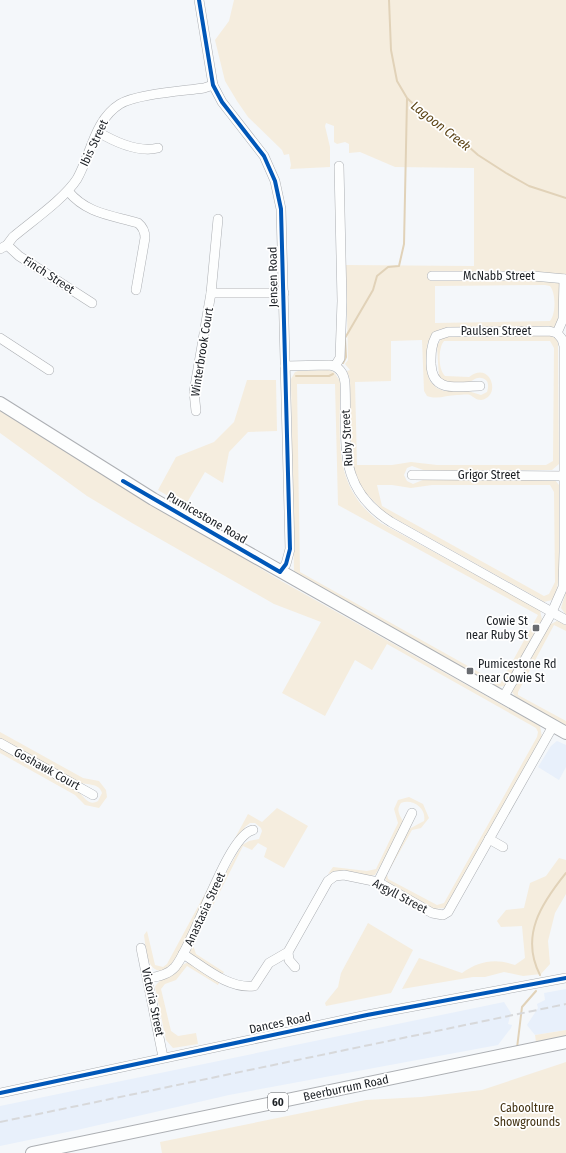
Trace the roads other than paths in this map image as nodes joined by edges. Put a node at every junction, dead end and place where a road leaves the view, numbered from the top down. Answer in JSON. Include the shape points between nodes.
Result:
{"nodes":[{"id":1,"x":199,"y":0,"type":"edge"},
{"id":2,"x":213,"y":85,"type":"junction"},
{"id":3,"x":98,"y":132,"type":"junction"},
{"id":4,"x":158,"y":148,"type":"dead end"},
{"id":5,"x":339,"y":166,"type":"dead end"},
{"id":6,"x":68,"y":190,"type":"junction"},
{"id":7,"x":218,"y":220,"type":"dead end"},
{"id":8,"x":3,"y":247,"type":"edge"},
{"id":9,"x":432,"y":276,"type":"dead end"},
{"id":10,"x":565,"y":279,"type":"edge"},
{"id":11,"x":136,"y":290,"type":"dead end"},
{"id":12,"x":284,"y":293,"type":"junction"},
{"id":13,"x":211,"y":294,"type":"junction"},
{"id":14,"x":92,"y":303,"type":"dead end"},
{"id":15,"x":558,"y":333,"type":"junction"},
{"id":16,"x":0,"y":338,"type":"edge"},
{"id":17,"x":285,"y":366,"type":"junction"},
{"id":18,"x":335,"y":366,"type":"junction"},
{"id":19,"x":49,"y":370,"type":"dead end"},
{"id":20,"x":565,"y":378,"type":"edge"},
{"id":21,"x":480,"y":386,"type":"dead end"},
{"id":22,"x":0,"y":403,"type":"edge"},
{"id":23,"x":196,"y":411,"type":"dead end"},
{"id":24,"x":412,"y":475,"type":"dead end"},
{"id":25,"x":565,"y":476,"type":"edge"},
{"id":26,"x":280,"y":572,"type":"junction"},
{"id":27,"x":565,"y":574,"type":"edge"},
{"id":28,"x":552,"y":612,"type":"junction"},
{"id":29,"x":566,"y":620,"type":"edge"},
{"id":30,"x":504,"y":698,"type":"junction"},
{"id":31,"x":553,"y":726,"type":"junction"},
{"id":32,"x":566,"y":733,"type":"edge"},
{"id":33,"x":0,"y":742,"type":"edge"},
{"id":34,"x":93,"y":795,"type":"dead end"},
{"id":35,"x":412,"y":813,"type":"dead end"},
{"id":36,"x":253,"y":830,"type":"dead end"},
{"id":37,"x":489,"y":839,"type":"junction"},
{"id":38,"x":503,"y":847,"type":"dead end"},
{"id":39,"x":378,"y":882,"type":"junction"},
{"id":40,"x":141,"y":948,"type":"dead end"},
{"id":41,"x":288,"y":952,"type":"junction"},
{"id":42,"x":183,"y":954,"type":"junction"},
{"id":43,"x":295,"y":967,"type":"dead end"},
{"id":44,"x":148,"y":978,"type":"junction"},
{"id":45,"x":566,"y":978,"type":"edge"},
{"id":46,"x":566,"y":1042,"type":"edge"},
{"id":47,"x":163,"y":1057,"type":"junction"},
{"id":48,"x":0,"y":1093,"type":"edge"},
{"id":49,"x":32,"y":1153,"type":"edge"}],
"edges":[{"from":1,"to":2,"type":"street","name":"Jensen Road"},
{"from":2,"to":3,"type":"street","name":"Ibis Street","via":[[127,100],[107,115]]},
{"from":2,"to":12,"type":"street","name":"Jensen Road","via":[[222,102],[264,156],[275,181],[281,208]]},
{"from":3,"to":4,"type":"street","via":[[125,146]]},
{"from":3,"to":6,"type":"street","name":"Ibis Street","via":[[77,179]]},
{"from":5,"to":18,"type":"street","via":[[342,301],[340,358]]},
{"from":6,"to":8,"type":"street","name":"Ibis Street"},
{"from":6,"to":11,"type":"street","via":[[82,205],[142,226],[145,238]]},
{"from":7,"to":13,"type":"street","name":"Winterbrook Court"},
{"from":8,"to":14,"type":"street","name":"Finch Street"},
{"from":9,"to":10,"type":"street","name":"McNabb Street","via":[[533,276]]},
{"from":10,"to":15,"type":"street","via":[[563,319]]},
{"from":12,"to":13,"type":"street","name":"Winterbrook Court"},
{"from":12,"to":17,"type":"street","name":"Jensen Road"},
{"from":13,"to":23,"type":"street","name":"Winterbrook Court","via":[[194,392]]},
{"from":15,"to":20,"type":"street","via":[[564,346]]},
{"from":15,"to":21,"type":"street","name":"Paulsen Street","via":[[448,332],[436,336],[431,348],[432,372],[438,383],[447,386]]},
{"from":16,"to":19,"type":"street"},
{"from":17,"to":18,"type":"street"},
{"from":17,"to":26,"type":"street","name":"Jensen Road","via":[[290,549]]},
{"from":18,"to":28,"type":"street","name":"Ruby Street","via":[[342,371],[344,378],[348,466],[356,488],[372,509]]},
{"from":20,"to":25,"type":"street"},
{"from":22,"to":26,"type":"main road","name":"Pumicestone Road","via":[[128,484]]},
{"from":24,"to":25,"type":"street","name":"Grigor Street"},
{"from":25,"to":27,"type":"street"},
{"from":26,"to":30,"type":"main road","name":"Pumicestone Road"},
{"from":27,"to":28,"type":"street","via":[[560,597]]},
{"from":28,"to":29,"type":"street","name":"Ruby Street"},
{"from":28,"to":30,"type":"street"},
{"from":30,"to":31,"type":"main road","name":"Pumicestone Road"},
{"from":31,"to":32,"type":"main road","name":"Pumicestone Road"},
{"from":31,"to":37,"type":"street","name":"Argyll Street"},
{"from":33,"to":34,"type":"street","name":"Goshawk Court"},
{"from":35,"to":39,"type":"street"},
{"from":36,"to":42,"type":"street","name":"Anastasia Street","via":[[248,831],[240,839]]},
{"from":37,"to":38,"type":"street"},
{"from":37,"to":39,"type":"street","name":"Argyll Street","via":[[450,910],[443,915],[432,913]]},
{"from":39,"to":41,"type":"street","name":"Argyll Street","via":[[344,875],[331,878]]},
{"from":40,"to":44,"type":"street","name":"Victoria Street"},
{"from":41,"to":42,"type":"street","via":[[269,963],[254,986],[247,987],[222,979]]},
{"from":41,"to":43,"type":"street","via":[[289,960]]},
{"from":42,"to":44,"type":"street","name":"Anastasia Street","via":[[168,973]]},
{"from":44,"to":47,"type":"street","name":"Victoria Street"},
{"from":45,"to":47,"type":"street","name":"Dances Road"},
{"from":46,"to":49,"type":"main road","name":"Beerburrum Road","number":"60"},
{"from":47,"to":48,"type":"street","name":"Dances Road"}]}
